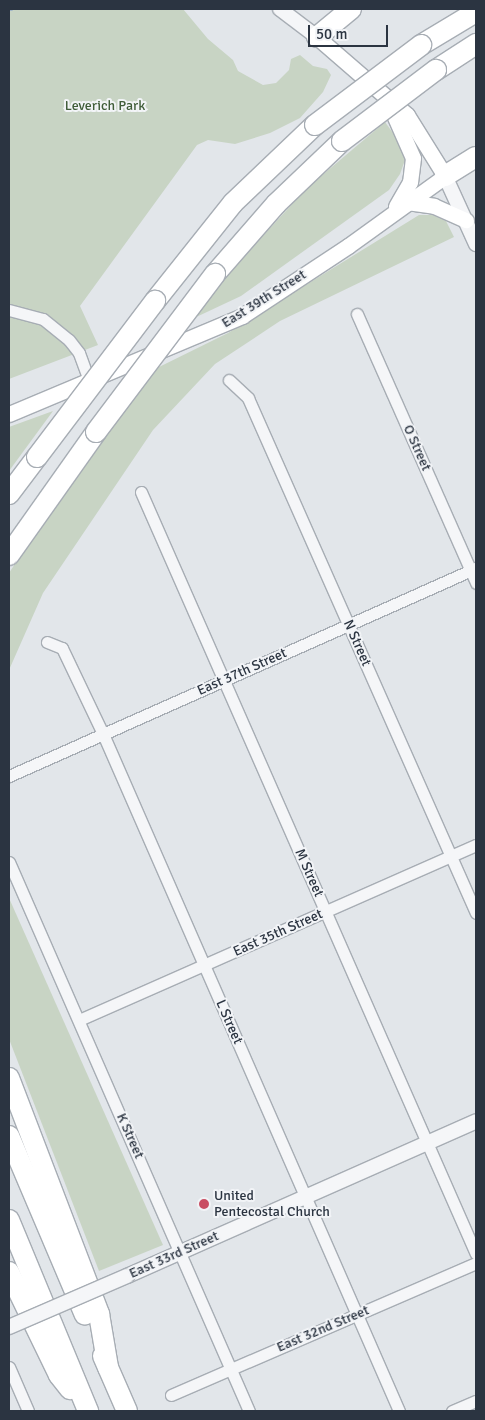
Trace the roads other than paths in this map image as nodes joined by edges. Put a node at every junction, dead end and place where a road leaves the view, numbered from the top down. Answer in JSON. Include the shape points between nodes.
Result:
{"nodes":[{"id":1,"x":280,"y":9,"type":"edge"},
{"id":2,"x":351,"y":9,"type":"edge"},
{"id":3,"x":476,"y":12,"type":"edge"},
{"id":4,"x":317,"y":37,"type":"junction"},
{"id":5,"x":476,"y":44,"type":"edge"},
{"id":6,"x":385,"y":93,"type":"junction"},
{"id":7,"x":476,"y":157,"type":"edge"},
{"id":8,"x":445,"y":176,"type":"junction"},
{"id":9,"x":407,"y":202,"type":"junction"},
{"id":10,"x":392,"y":213,"type":"junction"},
{"id":11,"x":470,"y":224,"type":"edge"},
{"id":12,"x":476,"y":244,"type":"edge"},
{"id":13,"x":9,"y":310,"type":"edge"},
{"id":14,"x":357,"y":314,"type":"dead end"},
{"id":15,"x":229,"y":380,"type":"dead end"},
{"id":16,"x":89,"y":381,"type":"junction"},
{"id":17,"x":9,"y":414,"type":"edge"},
{"id":18,"x":141,"y":492,"type":"dead end"},
{"id":19,"x":9,"y":494,"type":"edge"},
{"id":20,"x":9,"y":555,"type":"edge"},
{"id":21,"x":474,"y":570,"type":"edge"},
{"id":22,"x":476,"y":583,"type":"edge"},
{"id":23,"x":349,"y":624,"type":"junction"},
{"id":24,"x":47,"y":642,"type":"dead end"},
{"id":25,"x":224,"y":680,"type":"junction"},
{"id":26,"x":103,"y":734,"type":"junction"},
{"id":27,"x":9,"y":776,"type":"edge"},
{"id":28,"x":476,"y":845,"type":"edge"},
{"id":29,"x":451,"y":856,"type":"junction"},
{"id":30,"x":9,"y":862,"type":"edge"},
{"id":31,"x":326,"y":911,"type":"junction"},
{"id":32,"x":476,"y":913,"type":"edge"},
{"id":33,"x":204,"y":965,"type":"junction"},
{"id":34,"x":79,"y":1020,"type":"junction"},
{"id":35,"x":9,"y":1078,"type":"edge"},
{"id":36,"x":476,"y":1121,"type":"edge"},
{"id":37,"x":9,"y":1136,"type":"edge"},
{"id":38,"x":427,"y":1143,"type":"junction"},
{"id":39,"x":307,"y":1196,"type":"junction"},
{"id":40,"x":9,"y":1220,"type":"edge"},
{"id":41,"x":180,"y":1252,"type":"junction"},
{"id":42,"x":476,"y":1254,"type":"edge"},
{"id":43,"x":476,"y":1263,"type":"edge"},
{"id":44,"x":9,"y":1272,"type":"edge"},
{"id":45,"x":357,"y":1314,"type":"junction"},
{"id":46,"x":9,"y":1327,"type":"edge"},
{"id":47,"x":9,"y":1367,"type":"edge"},
{"id":48,"x":108,"y":1367,"type":"junction"},
{"id":49,"x":231,"y":1369,"type":"junction"},
{"id":50,"x":171,"y":1395,"type":"dead end"},
{"id":51,"x":476,"y":1401,"type":"edge"},
{"id":52,"x":88,"y":1410,"type":"edge"},
{"id":53,"x":28,"y":1411,"type":"edge"},
{"id":54,"x":127,"y":1411,"type":"edge"},
{"id":55,"x":249,"y":1411,"type":"edge"},
{"id":56,"x":399,"y":1411,"type":"edge"},
{"id":57,"x":452,"y":1411,"type":"edge"}],
"edges":[{"from":1,"to":4,"type":"street"},
{"from":2,"to":4,"type":"highway"},
{"from":3,"to":19,"type":"highway","bridge":true,"via":[[421,45],[315,125],[233,203]]},
{"from":4,"to":6,"type":"main road"},
{"from":5,"to":20,"type":"highway","bridge":true,"via":[[342,141],[276,204],[215,274],[96,432]]},
{"from":6,"to":8,"type":"main road","via":[[418,129]]},
{"from":6,"to":10,"type":"main road","via":[[413,158],[410,182]]},
{"from":7,"to":8,"type":"highway"},
{"from":8,"to":9,"type":"main road","name":"East 39th Street"},
{"from":8,"to":11,"type":"street"},
{"from":9,"to":10,"type":"main road","name":"East 39th Street"},
{"from":9,"to":11,"type":"main road","via":[[434,206]]},
{"from":10,"to":16,"type":"main road","name":"East 39th Street","via":[[242,316]]},
{"from":11,"to":12,"type":"street"},
{"from":13,"to":16,"type":"street","via":[[42,319],[69,340],[79,353]]},
{"from":14,"to":21,"type":"street","name":"O Street"},
{"from":15,"to":23,"type":"street","name":"N Street","via":[[248,398]]},
{"from":16,"to":17,"type":"main road","name":"East 39th Street"},
{"from":18,"to":25,"type":"street","name":"M Street"},
{"from":21,"to":22,"type":"street","name":"O Street"},
{"from":21,"to":23,"type":"street","name":"East 37th Street"},
{"from":23,"to":25,"type":"street","name":"East 37th Street"},
{"from":23,"to":29,"type":"street","name":"N Street"},
{"from":24,"to":26,"type":"street","name":"L Street","via":[[62,648]]},
{"from":25,"to":26,"type":"street","name":"East 37th Street"},
{"from":25,"to":31,"type":"street","name":"M Street"},
{"from":26,"to":27,"type":"street","name":"East 37th Street"},
{"from":26,"to":33,"type":"street","name":"L Street"},
{"from":28,"to":29,"type":"street","name":"East 35th Street"},
{"from":29,"to":31,"type":"street","name":"East 35th Street"},
{"from":29,"to":32,"type":"street","name":"N Street"},
{"from":30,"to":34,"type":"street","name":"K Street"},
{"from":31,"to":33,"type":"street","name":"East 35th Street"},
{"from":31,"to":38,"type":"street","name":"M Street"},
{"from":33,"to":34,"type":"street","name":"East 35th Street"},
{"from":33,"to":39,"type":"street","name":"L Street"},
{"from":34,"to":41,"type":"street","name":"K Street"},
{"from":35,"to":48,"type":"highway","via":[[99,1314]]},
{"from":36,"to":38,"type":"street","name":"East 33rd Street"},
{"from":37,"to":48,"type":"highway"},
{"from":38,"to":39,"type":"street","name":"East 33rd Street"},
{"from":38,"to":42,"type":"street","name":"M Street"},
{"from":39,"to":41,"type":"street","name":"East 33rd Street"},
{"from":39,"to":45,"type":"street","name":"L Street"},
{"from":40,"to":52,"type":"highway"},
{"from":41,"to":46,"type":"street","name":"East 33rd Street","bridge":true},
{"from":41,"to":49,"type":"street","name":"K Street"},
{"from":43,"to":45,"type":"street","name":"East 32nd Street"},
{"from":44,"to":52,"type":"highway","via":[[58,1375]]},
{"from":45,"to":49,"type":"street","name":"East 32nd Street"},
{"from":45,"to":56,"type":"street","name":"L Street"},
{"from":47,"to":53,"type":"street"},
{"from":48,"to":54,"type":"highway"},
{"from":49,"to":50,"type":"street","name":"East 32nd Street"},
{"from":49,"to":55,"type":"street","name":"K Street"},
{"from":51,"to":57,"type":"street"}]}
